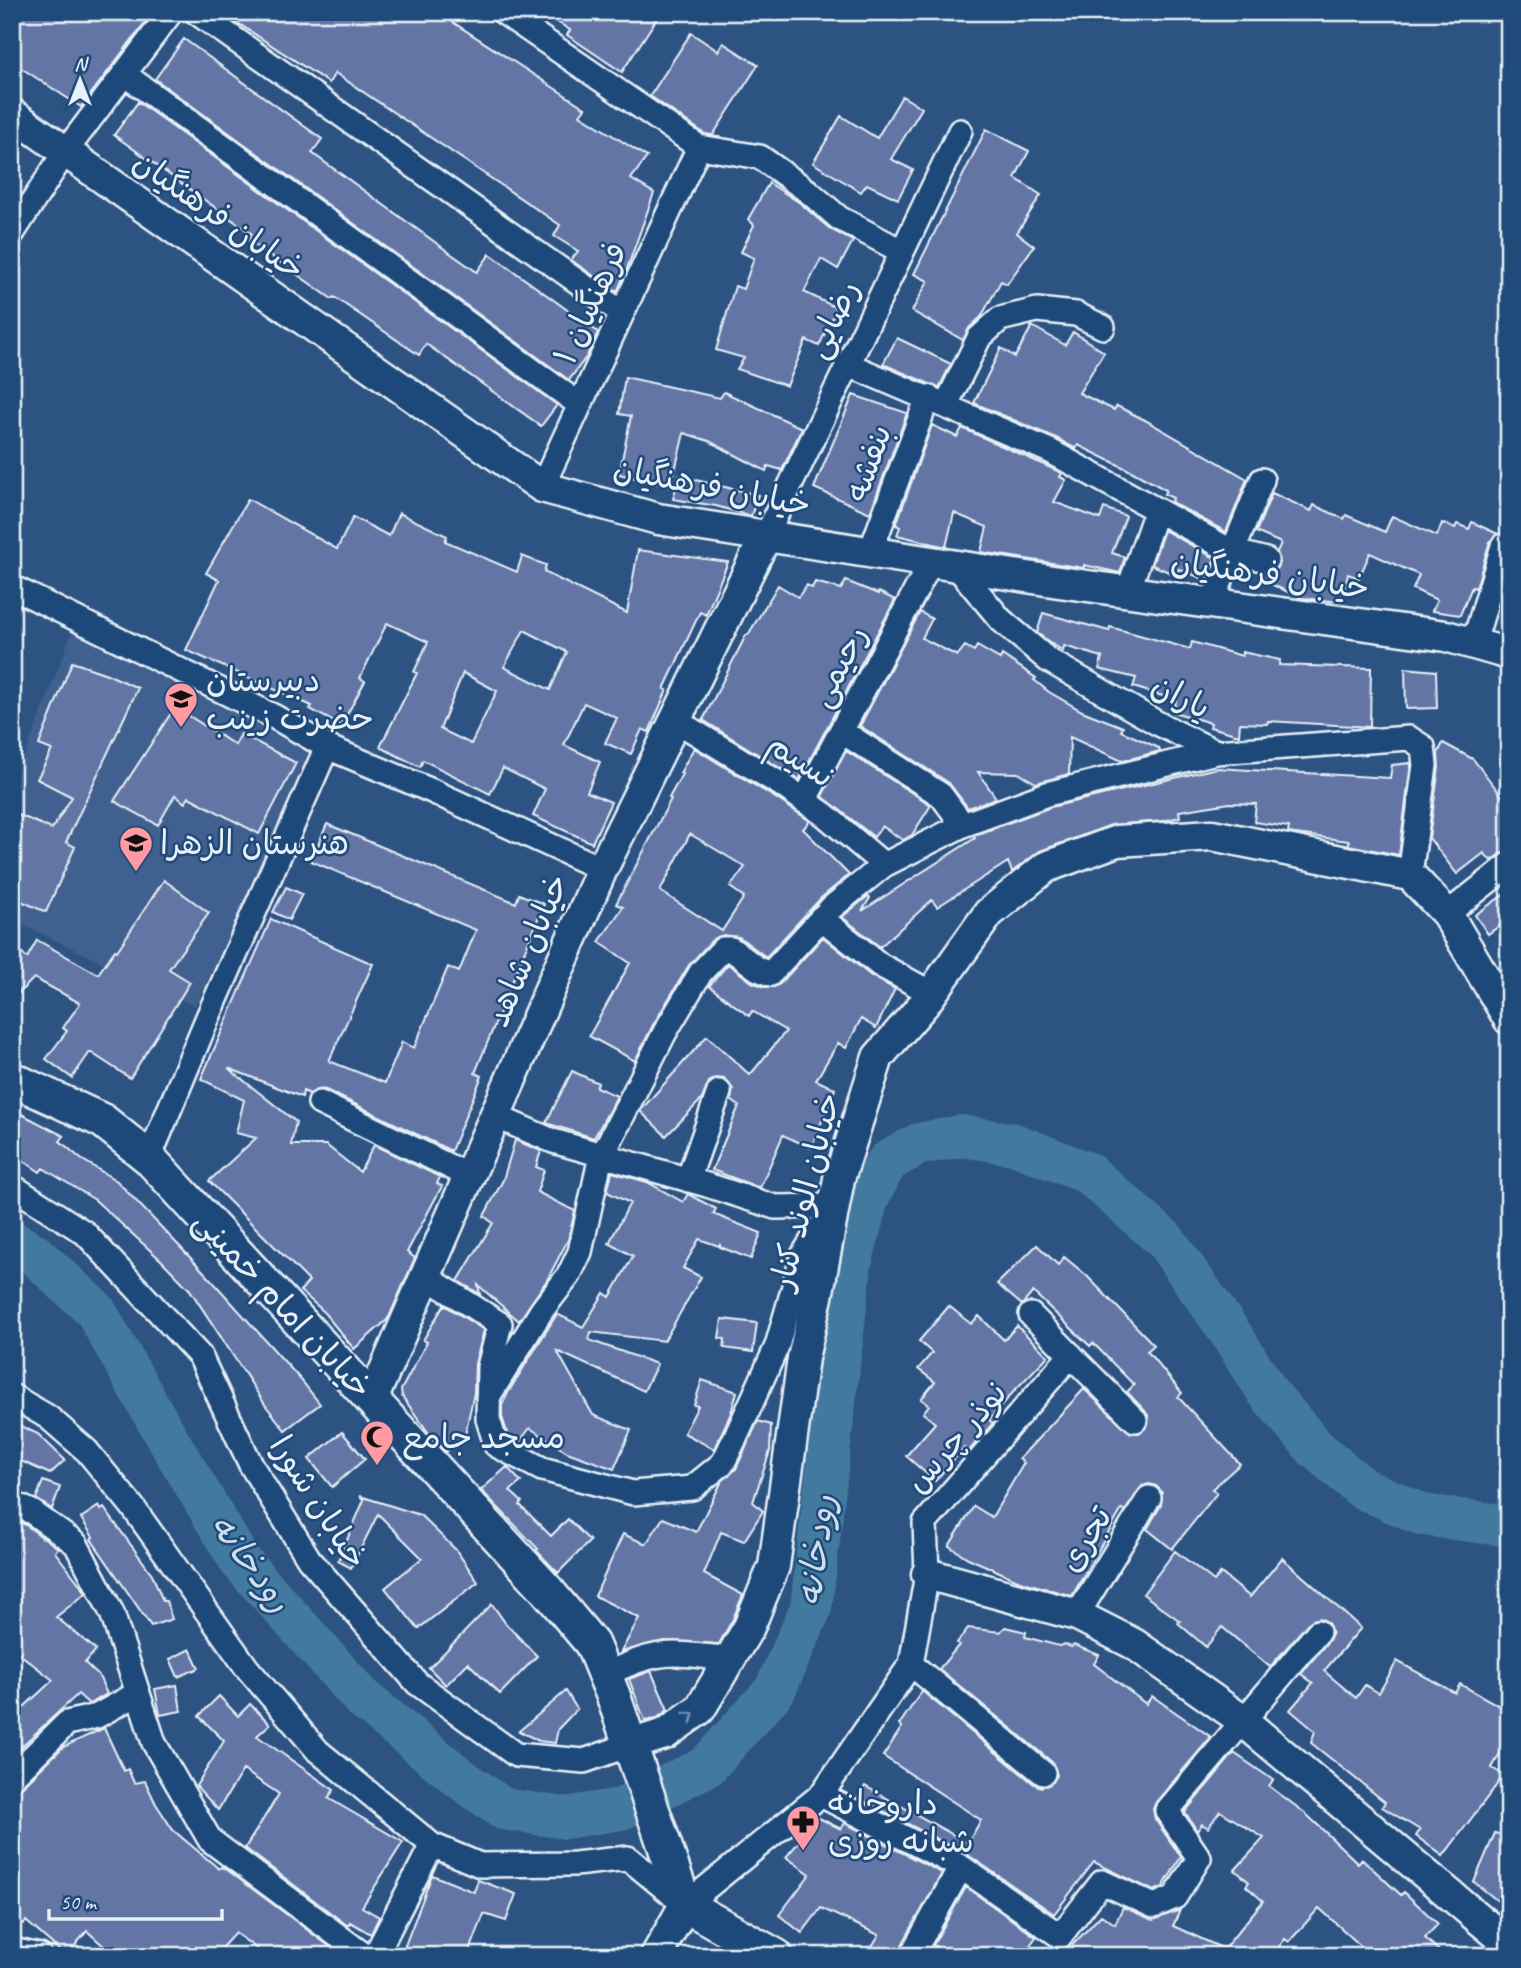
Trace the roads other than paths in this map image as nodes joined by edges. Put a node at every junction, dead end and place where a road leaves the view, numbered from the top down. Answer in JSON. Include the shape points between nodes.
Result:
{"nodes":[{"id":1,"x":171,"y":12,"type":"edge"},
{"id":2,"x":196,"y":12,"type":"edge"},
{"id":3,"x":502,"y":12,"type":"edge"},
{"id":4,"x":124,"y":74,"type":"junction"},
{"id":5,"x":12,"y":114,"type":"edge"},
{"id":6,"x":960,"y":131,"type":"dead end"},
{"id":7,"x":699,"y":147,"type":"junction"},
{"id":8,"x":65,"y":152,"type":"junction"},
{"id":9,"x":12,"y":234,"type":"edge"},
{"id":10,"x":901,"y":251,"type":"junction"},
{"id":11,"x":622,"y":313,"type":"junction"},
{"id":12,"x":1103,"y":327,"type":"dead end"},
{"id":13,"x":846,"y":364,"type":"junction"},
{"id":14,"x":937,"y":401,"type":"junction"},
{"id":15,"x":580,"y":405,"type":"junction"},
{"id":16,"x":1262,"y":480,"type":"dead end"},
{"id":17,"x":542,"y":488,"type":"junction"},
{"id":18,"x":1156,"y":511,"type":"junction"},
{"id":19,"x":766,"y":536,"type":"junction"},
{"id":20,"x":1503,"y":546,"type":"dead end"},
{"id":21,"x":1231,"y":551,"type":"junction"},
{"id":22,"x":870,"y":553,"type":"junction"},
{"id":23,"x":1266,"y":560,"type":"dead end"},
{"id":24,"x":943,"y":564,"type":"junction"},
{"id":25,"x":12,"y":587,"type":"edge"},
{"id":26,"x":1128,"y":591,"type":"junction"},
{"id":27,"x":1212,"y":602,"type":"junction"},
{"id":28,"x":1474,"y":642,"type":"junction"},
{"id":29,"x":1509,"y":654,"type":"edge"},
{"id":30,"x":675,"y":720,"type":"junction"},
{"id":31,"x":841,"y":731,"type":"junction"},
{"id":32,"x":327,"y":747,"type":"junction"},
{"id":33,"x":1216,"y":751,"type":"junction"},
{"id":34,"x":804,"y":801,"type":"junction"},
{"id":35,"x":962,"y":825,"type":"junction"},
{"id":36,"x":1509,"y":865,"type":"edge"},
{"id":37,"x":884,"y":866,"type":"junction"},
{"id":38,"x":602,"y":869,"type":"junction"},
{"id":39,"x":1410,"y":875,"type":"junction"},
{"id":40,"x":1447,"y":914,"type":"junction"},
{"id":41,"x":821,"y":918,"type":"junction"},
{"id":42,"x":931,"y":993,"type":"junction"},
{"id":43,"x":1509,"y":1019,"type":"edge"},
{"id":44,"x":12,"y":1079,"type":"edge"},
{"id":45,"x":719,"y":1092,"type":"dead end"},
{"id":46,"x":320,"y":1103,"type":"dead end"},
{"id":47,"x":495,"y":1116,"type":"junction"},
{"id":48,"x":602,"y":1155,"type":"junction"},
{"id":49,"x":149,"y":1158,"type":"junction"},
{"id":50,"x":469,"y":1176,"type":"junction"},
{"id":51,"x":688,"y":1180,"type":"junction"},
{"id":52,"x":12,"y":1185,"type":"edge"},
{"id":53,"x":834,"y":1206,"type":"junction"},
{"id":54,"x":425,"y":1276,"type":"junction"},
{"id":55,"x":1031,"y":1315,"type":"dead end"},
{"id":56,"x":1071,"y":1355,"type":"junction"},
{"id":57,"x":12,"y":1396,"type":"edge"},
{"id":58,"x":488,"y":1397,"type":"junction"},
{"id":59,"x":372,"y":1400,"type":"junction"},
{"id":60,"x":1135,"y":1420,"type":"dead end"},
{"id":61,"x":1149,"y":1498,"type":"dead end"},
{"id":62,"x":12,"y":1503,"type":"edge"},
{"id":63,"x":927,"y":1574,"type":"junction"},
{"id":64,"x":1077,"y":1615,"type":"junction"},
{"id":65,"x":1318,"y":1632,"type":"dead end"},
{"id":66,"x":730,"y":1658,"type":"junction"},
{"id":67,"x":911,"y":1664,"type":"junction"},
{"id":68,"x":605,"y":1675,"type":"junction"},
{"id":69,"x":138,"y":1693,"type":"junction"},
{"id":70,"x":1242,"y":1720,"type":"junction"},
{"id":71,"x":634,"y":1758,"type":"junction"},
{"id":72,"x":1043,"y":1773,"type":"dead end"},
{"id":73,"x":12,"y":1777,"type":"edge"},
{"id":74,"x":821,"y":1795,"type":"junction"},
{"id":75,"x":432,"y":1845,"type":"junction"},
{"id":76,"x":961,"y":1867,"type":"junction"},
{"id":77,"x":685,"y":1905,"type":"junction"},
{"id":78,"x":1509,"y":1944,"type":"edge"},
{"id":79,"x":12,"y":1950,"type":"edge"},
{"id":80,"x":40,"y":1956,"type":"edge"},
{"id":81,"x":365,"y":1956,"type":"edge"},
{"id":82,"x":375,"y":1956,"type":"edge"},
{"id":83,"x":656,"y":1956,"type":"edge"},
{"id":84,"x":776,"y":1956,"type":"edge"},
{"id":85,"x":911,"y":1956,"type":"edge"}],
"edges":[{"from":1,"to":4,"type":"street"},
{"from":2,"to":11,"type":"street"},
{"from":3,"to":7,"type":"street"},
{"from":4,"to":8,"type":"street"},
{"from":4,"to":15,"type":"street"},
{"from":5,"to":8,"type":"street","name":"خیابان فرهنگیان"},
{"from":6,"to":10,"type":"street","name":"رضایی"},
{"from":7,"to":10,"type":"street","via":[[760,157],[839,218]]},
{"from":7,"to":11,"type":"street","name":"فرهنگیان ۱"},
{"from":8,"to":9,"type":"street"},
{"from":8,"to":17,"type":"street","name":"خیابان فرهنگیان"},
{"from":10,"to":13,"type":"street","name":"رضایی"},
{"from":11,"to":15,"type":"street","name":"فرهنگیان ۱"},
{"from":12,"to":14,"type":"street","name":"بنفشه","via":[[1076,314],[1037,310],[1000,318],[979,338]]},
{"from":13,"to":14,"type":"street"},
{"from":13,"to":19,"type":"street","name":"رضایی"},
{"from":14,"to":18,"type":"street","via":[[1050,451]]},
{"from":14,"to":22,"type":"street","name":"بنفشه"},
{"from":15,"to":17,"type":"street","name":"فرهنگیان ۱"},
{"from":16,"to":21,"type":"street"},
{"from":17,"to":19,"type":"street","name":"خیابان فرهنگیان","via":[[658,519]]},
{"from":18,"to":21,"type":"street"},
{"from":18,"to":26,"type":"street"},
{"from":19,"to":22,"type":"street","name":"خیابان فرهنگیان"},
{"from":19,"to":30,"type":"street","name":"خیابان شاهد"},
{"from":20,"to":28,"type":"street"},
{"from":21,"to":23,"type":"street"},
{"from":21,"to":27,"type":"street"},
{"from":22,"to":24,"type":"street","name":"خیابان فرهنگیان"},
{"from":24,"to":26,"type":"street","name":"خیابان فرهنگیان"},
{"from":24,"to":31,"type":"street","name":"رحیمی"},
{"from":24,"to":33,"type":"street","name":"یاران","via":[[1048,660]]},
{"from":25,"to":32,"type":"street"},
{"from":26,"to":27,"type":"street","name":"خیابان فرهنگیان"},
{"from":27,"to":28,"type":"street","name":"خیابان فرهنگیان"},
{"from":28,"to":29,"type":"street","name":"خیابان فرهنگیان"},
{"from":30,"to":34,"type":"street","name":"نسیم"},
{"from":30,"to":38,"type":"street","name":"خیابان شاهد"},
{"from":31,"to":34,"type":"street","name":"رحیمی"},
{"from":31,"to":35,"type":"street","via":[[941,795]]},
{"from":32,"to":38,"type":"street"},
{"from":32,"to":49,"type":"street"},
{"from":33,"to":35,"type":"street","via":[[1047,794]]},
{"from":33,"to":39,"type":"street","name":"یاران","via":[[1409,738],[1423,747],[1425,765]]},
{"from":34,"to":37,"type":"street","name":"نسیم"},
{"from":35,"to":37,"type":"street"},
{"from":36,"to":40,"type":"street"},
{"from":37,"to":41,"type":"street"},
{"from":38,"to":47,"type":"street","name":"خیابان شاهد"},
{"from":39,"to":40,"type":"street"},
{"from":39,"to":42,"type":"street","name":"خیابان الوند کنار","via":[[1212,835],[1117,841],[1046,867],[989,913]]},
{"from":40,"to":43,"type":"street"},
{"from":41,"to":42,"type":"street","via":[[880,965]]},
{"from":41,"to":48,"type":"street","via":[[770,974],[732,949],[714,956],[665,1032]]},
{"from":42,"to":53,"type":"street","name":"خیابان الوند کنار","via":[[878,1057]]},
{"from":44,"to":49,"type":"main road","name":"خیابان امام خمینی","via":[[103,1121]]},
{"from":45,"to":51,"type":"street"},
{"from":46,"to":50,"type":"street"},
{"from":47,"to":48,"type":"street","via":[[553,1141]]},
{"from":47,"to":50,"type":"street","name":"خیابان شاهد"},
{"from":48,"to":51,"type":"street"},
{"from":48,"to":58,"type":"street","via":[[580,1252]]},
{"from":49,"to":59,"type":"main road","name":"خیابان امام خمینی"},
{"from":50,"to":54,"type":"street","name":"خیابان شاهد"},
{"from":51,"to":53,"type":"street","via":[[775,1207]]},
{"from":52,"to":71,"type":"street","name":"خیابان شورا","via":[[85,1233],[200,1356],[251,1465],[309,1559],[417,1683],[516,1755],[583,1761]]},
{"from":53,"to":58,"type":"street","via":[[803,1255],[777,1346],[723,1463],[692,1488],[633,1493],[542,1469],[496,1445],[488,1419]]},
{"from":53,"to":66,"type":"street","name":"خیابان الوند کنار","via":[[803,1358],[774,1566],[749,1627]]},
{"from":54,"to":58,"type":"street","via":[[500,1324],[489,1367]]},
{"from":54,"to":59,"type":"street","name":"خیابان شاهد"},
{"from":55,"to":56,"type":"street"},
{"from":56,"to":60,"type":"street"},
{"from":56,"to":63,"type":"street","name":"نوذر چرس","via":[[925,1523]]},
{"from":57,"to":75,"type":"street","via":[[48,1417],[88,1451],[247,1668],[318,1751]]},
{"from":59,"to":68,"type":"main road","name":"خیابان امام خمینی","via":[[547,1590],[592,1644]]},
{"from":61,"to":64,"type":"street","name":"تجری"},
{"from":62,"to":69,"type":"street","via":[[76,1544],[112,1613]]},
{"from":63,"to":64,"type":"street"},
{"from":63,"to":67,"type":"street","name":"نوذر چرس"},
{"from":64,"to":70,"type":"street","via":[[1134,1644]]},
{"from":65,"to":70,"type":"street"},
{"from":66,"to":68,"type":"street","via":[[657,1656]]},
{"from":71,"to":66,"type":"street","name":"خیابان الوند کنار","one_way":true,"via":[[700,1709]]},
{"from":67,"to":72,"type":"street"},
{"from":67,"to":74,"type":"street"},
{"from":68,"to":71,"type":"main road","name":"خیابان امام خمینی"},
{"from":69,"to":73,"type":"street","via":[[97,1716],[67,1723]]},
{"from":69,"to":81,"type":"street","via":[[155,1743],[210,1840]]},
{"from":70,"to":76,"type":"street","via":[[1167,1811],[1199,1858],[1175,1897],[1154,1906],[1102,1882],[1060,1936]]},
{"from":70,"to":78,"type":"street"},
{"from":71,"to":77,"type":"main road","name":"خیابان امام خمینی"},
{"from":74,"to":76,"type":"street"},
{"from":74,"to":77,"type":"street"},
{"from":75,"to":77,"type":"street","via":[[480,1865],[628,1858]]},
{"from":75,"to":82,"type":"street"},
{"from":76,"to":85,"type":"street"},
{"from":77,"to":83,"type":"street"},
{"from":77,"to":84,"type":"main road"},
{"from":79,"to":80,"type":"street"}]}
